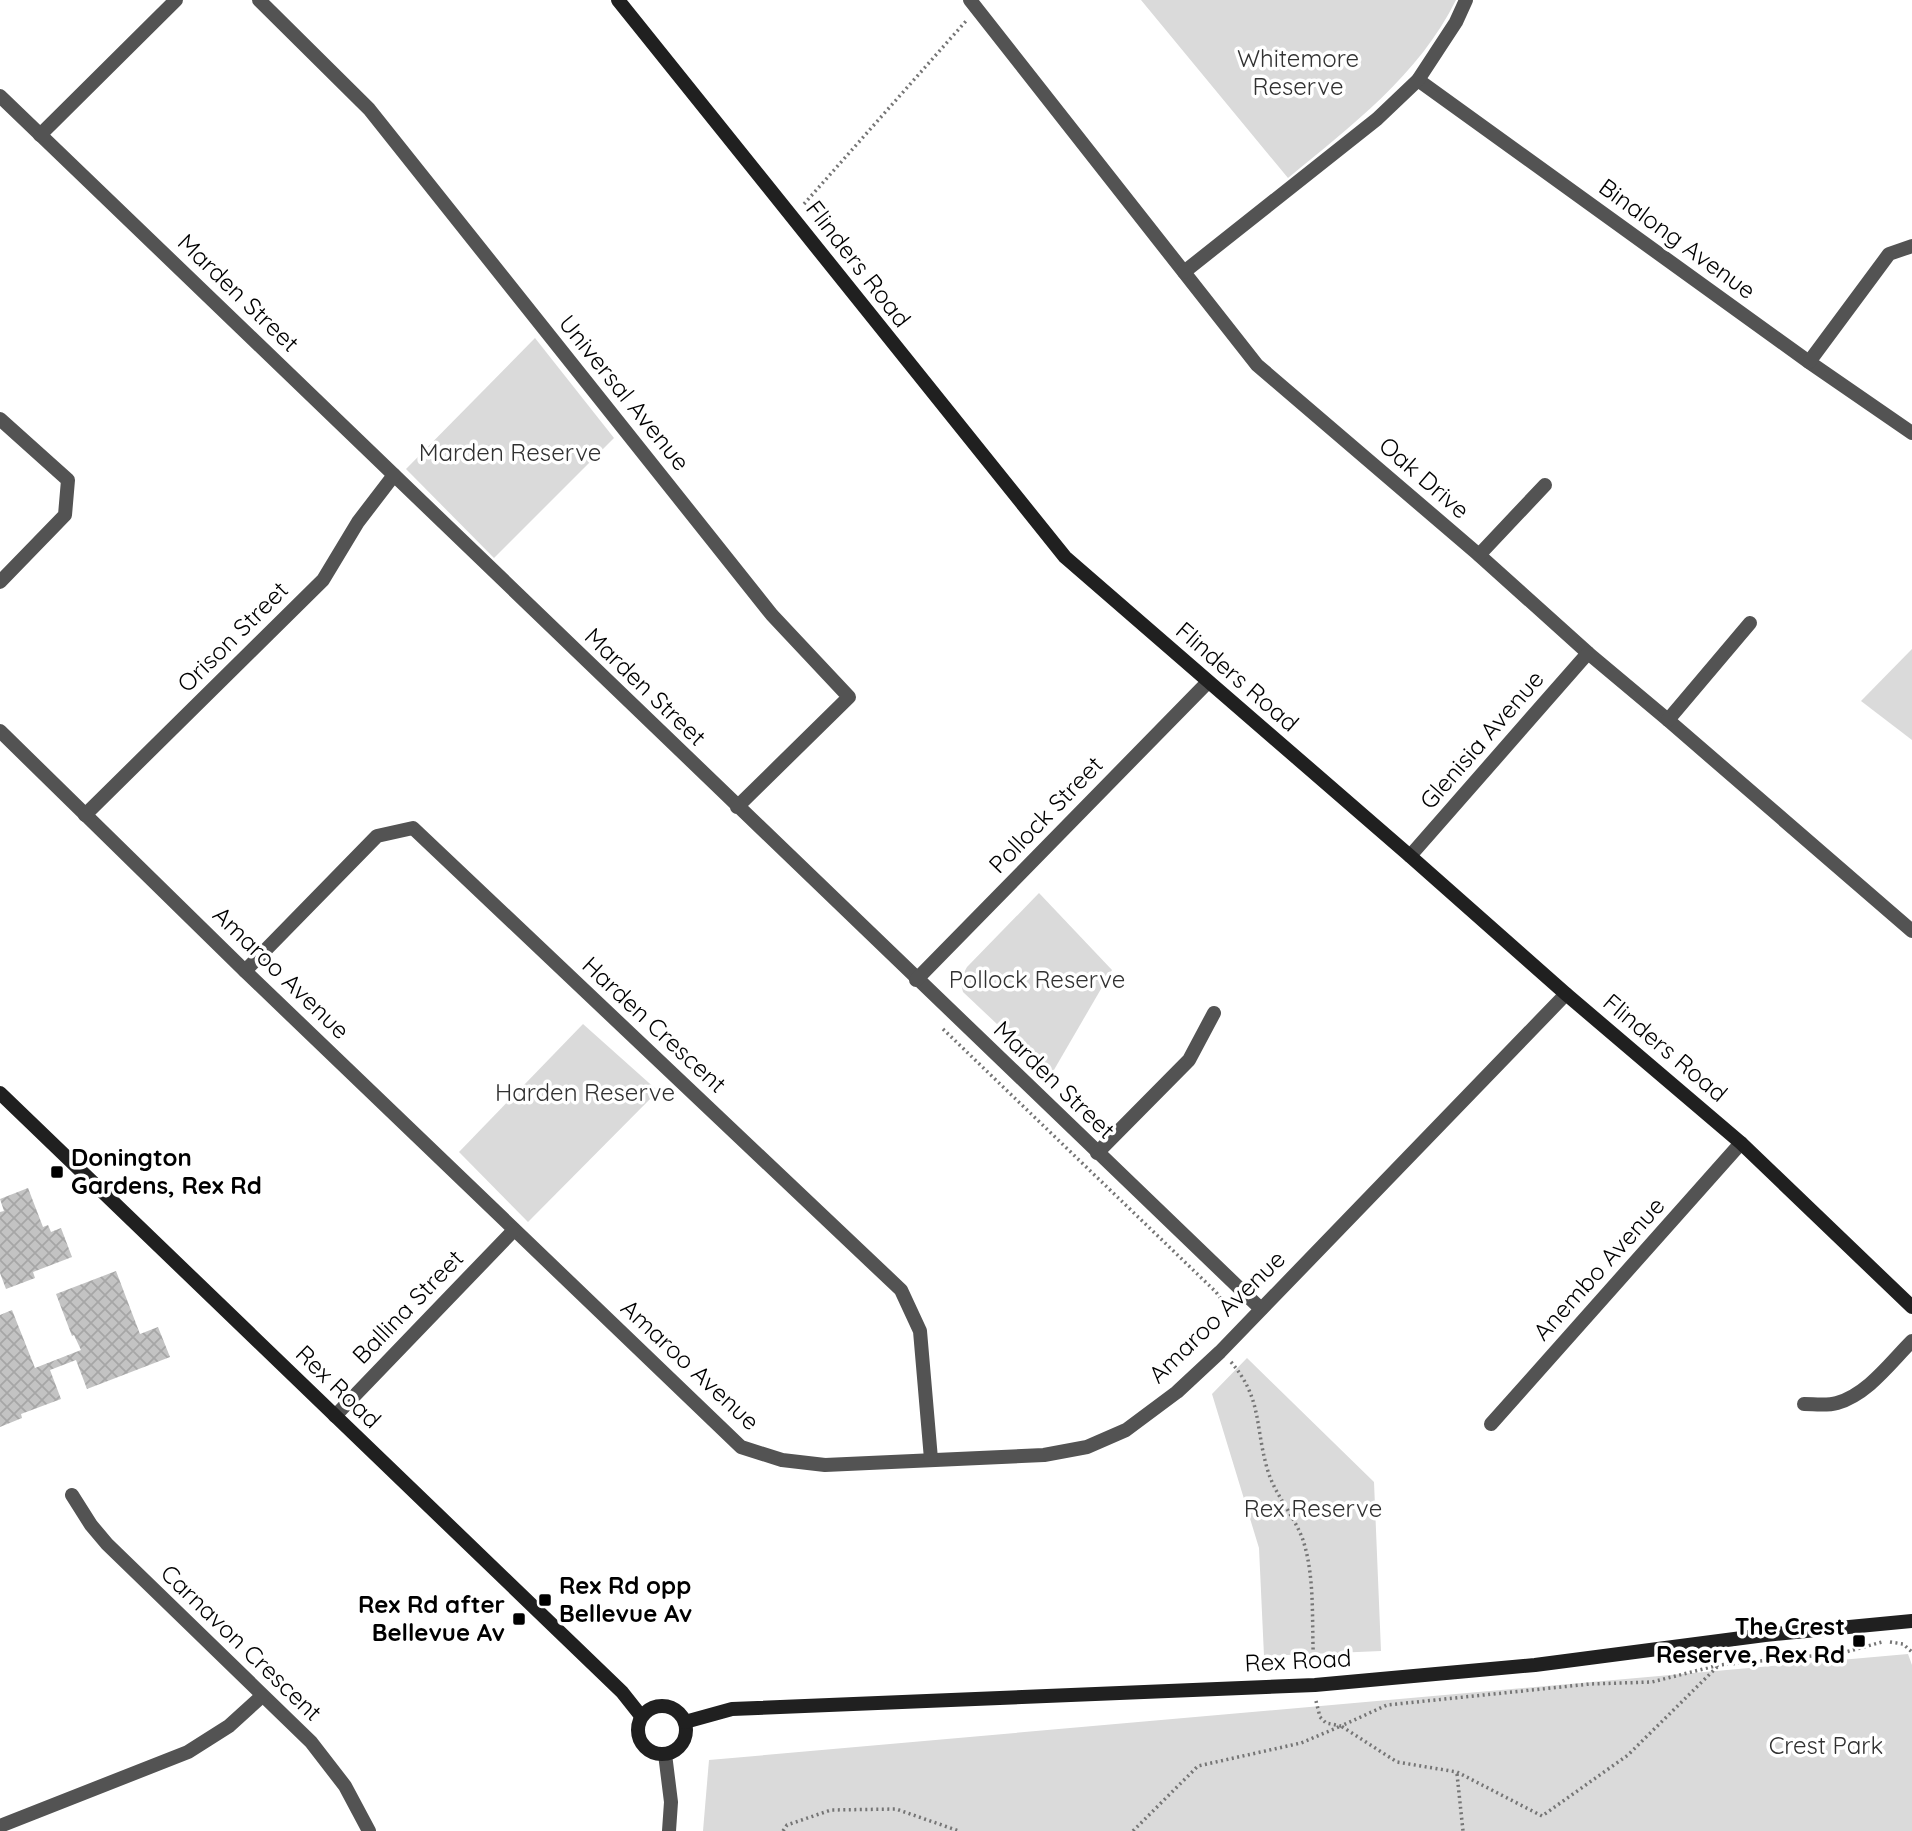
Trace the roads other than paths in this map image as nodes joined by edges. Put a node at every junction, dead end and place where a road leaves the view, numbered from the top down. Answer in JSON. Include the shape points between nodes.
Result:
{"nodes":[{"id":1,"x":176,"y":0,"type":"edge"},
{"id":2,"x":259,"y":0,"type":"edge"},
{"id":3,"x":618,"y":0,"type":"edge"},
{"id":4,"x":970,"y":0,"type":"edge"},
{"id":5,"x":1466,"y":0,"type":"edge"},
{"id":6,"x":1418,"y":80,"type":"junction"},
{"id":7,"x":0,"y":96,"type":"edge"},
{"id":8,"x":40,"y":135,"type":"junction"},
{"id":9,"x":1912,"y":246,"type":"edge"},
{"id":10,"x":1184,"y":272,"type":"junction"},
{"id":11,"x":1809,"y":362,"type":"junction"},
{"id":12,"x":0,"y":419,"type":"edge"},
{"id":13,"x":1912,"y":433,"type":"edge"},
{"id":14,"x":394,"y":475,"type":"junction"},
{"id":15,"x":1545,"y":485,"type":"dead end"},
{"id":16,"x":1479,"y":555,"type":"junction"},
{"id":17,"x":0,"y":582,"type":"edge"},
{"id":18,"x":1750,"y":623,"type":"dead end"},
{"id":19,"x":1587,"y":653,"type":"junction"},
{"id":20,"x":1207,"y":683,"type":"junction"},
{"id":21,"x":1668,"y":720,"type":"junction"},
{"id":22,"x":0,"y":731,"type":"edge"},
{"id":23,"x":737,"y":807,"type":"junction"},
{"id":24,"x":85,"y":815,"type":"junction"},
{"id":25,"x":1410,"y":856,"type":"junction"},
{"id":26,"x":1912,"y":931,"type":"edge"},
{"id":27,"x":245,"y":971,"type":"junction"},
{"id":28,"x":916,"y":980,"type":"junction"},
{"id":29,"x":1566,"y":994,"type":"junction"},
{"id":30,"x":1214,"y":1013,"type":"dead end"},
{"id":31,"x":0,"y":1093,"type":"edge"},
{"id":32,"x":1741,"y":1143,"type":"junction"},
{"id":33,"x":1097,"y":1153,"type":"junction"},
{"id":34,"x":513,"y":1230,"type":"junction"},
{"id":35,"x":1912,"y":1307,"type":"edge"},
{"id":36,"x":1261,"y":1309,"type":"junction"},
{"id":37,"x":1912,"y":1341,"type":"edge"},
{"id":38,"x":1804,"y":1404,"type":"dead end"},
{"id":39,"x":335,"y":1416,"type":"junction"},
{"id":40,"x":1492,"y":1424,"type":"dead end"},
{"id":41,"x":931,"y":1459,"type":"junction"},
{"id":42,"x":72,"y":1494,"type":"dead end"},
{"id":43,"x":1912,"y":1621,"type":"edge"},
{"id":44,"x":262,"y":1696,"type":"junction"},
{"id":45,"x":641,"y":1716,"type":"junction"},
{"id":46,"x":685,"y":1722,"type":"junction"},
{"id":47,"x":665,"y":1755,"type":"junction"},
{"id":48,"x":0,"y":1826,"type":"edge"},
{"id":49,"x":369,"y":1831,"type":"edge"},
{"id":50,"x":669,"y":1831,"type":"edge"}],
"edges":[{"from":1,"to":8,"type":"street"},
{"from":2,"to":23,"type":"street","name":"Universal Avenue","via":[[369,109],[772,615],[849,697]]},
{"from":3,"to":20,"type":"street","name":"Flinders Road","via":[[1065,557]]},
{"from":4,"to":10,"type":"street","name":"Oak Drive"},
{"from":5,"to":6,"type":"street"},
{"from":6,"to":10,"type":"street","via":[[1377,120]]},
{"from":6,"to":11,"type":"street","name":"Binalong Avenue"},
{"from":7,"to":8,"type":"street","name":"Marden Street"},
{"from":8,"to":14,"type":"street","name":"Marden Street"},
{"from":9,"to":11,"type":"street","via":[[1889,254]]},
{"from":10,"to":16,"type":"street","name":"Oak Drive","via":[[1257,365]]},
{"from":11,"to":13,"type":"street","name":"Binalong Avenue"},
{"from":12,"to":17,"type":"street","via":[[68,480],[65,515]]},
{"from":14,"to":23,"type":"street","name":"Marden Street"},
{"from":14,"to":24,"type":"street","name":"Orison Street","via":[[323,580]]},
{"from":15,"to":16,"type":"street"},
{"from":16,"to":19,"type":"street","name":"Oak Drive"},
{"from":18,"to":21,"type":"street"},
{"from":19,"to":21,"type":"street","name":"Oak Drive"},
{"from":19,"to":25,"type":"street","name":"Glenisia Avenue"},
{"from":20,"to":25,"type":"street","name":"Flinders Road"},
{"from":20,"to":28,"type":"street","name":"Pollock Street"},
{"from":21,"to":26,"type":"street","name":"Oak Drive"},
{"from":22,"to":24,"type":"street","name":"Amaroo Avenue"},
{"from":23,"to":28,"type":"street","name":"Marden Street"},
{"from":24,"to":27,"type":"street","name":"Amaroo Avenue"},
{"from":25,"to":29,"type":"street","name":"Flinders Road"},
{"from":27,"to":34,"type":"street","name":"Amaroo Avenue"},
{"from":27,"to":41,"type":"street","name":"Harden Crescent","via":[[377,836],[413,828],[901,1290],[920,1331]]},
{"from":28,"to":33,"type":"street","name":"Marden Street"},
{"from":29,"to":32,"type":"street","name":"Flinders Road"},
{"from":29,"to":36,"type":"street","name":"Amaroo Avenue"},
{"from":30,"to":33,"type":"street","via":[[1189,1060]]},
{"from":31,"to":39,"type":"street","name":"Rex Road"},
{"from":32,"to":35,"type":"street","name":"Flinders Road"},
{"from":32,"to":40,"type":"street","name":"Anembo Avenue"},
{"from":33,"to":36,"type":"street","name":"Marden Street"},
{"from":34,"to":39,"type":"street","name":"Ballina Street"},
{"from":34,"to":41,"type":"street","name":"Amaroo Avenue","via":[[741,1447],[782,1460],[825,1465]]},
{"from":36,"to":41,"type":"street","name":"Amaroo Avenue","via":[[1177,1392],[1126,1430],[1087,1447],[1044,1455]]},
{"from":37,"to":38,"type":"street","via":[[1850,1398],[1834,1404]]},
{"from":39,"to":45,"type":"street","name":"Rex Road","via":[[622,1692]]},
{"from":42,"to":44,"type":"street","name":"Carnavon Crescent","via":[[107,1544]]},
{"from":43,"to":46,"type":"street","name":"Rex Road","via":[[1535,1665],[1315,1685],[732,1709]]},
{"from":44,"to":48,"type":"street","via":[[229,1726],[188,1752]]},
{"from":44,"to":49,"type":"street","name":"Carnavon Crescent","via":[[329,1764]]},
{"from":45,"to":46,"type":"street","via":[[661,1705],[676,1710]]},
{"from":45,"to":47,"type":"street","via":[[639,1740],[649,1751]]},
{"from":46,"to":47,"type":"street","via":[[682,1743]]},
{"from":47,"to":50,"type":"street","via":[[671,1802]]}]}
